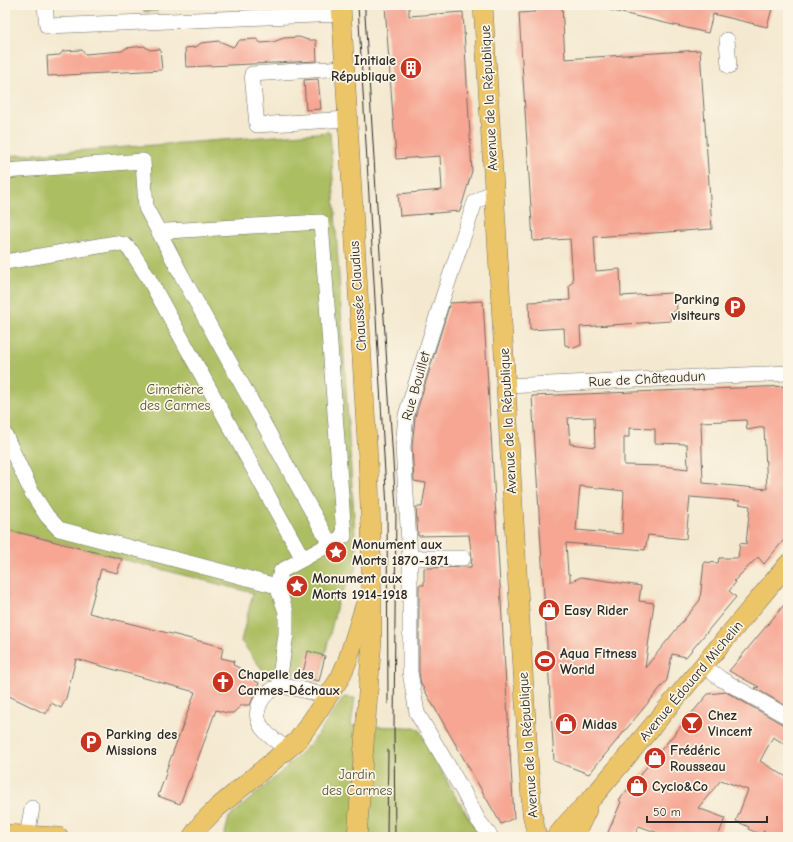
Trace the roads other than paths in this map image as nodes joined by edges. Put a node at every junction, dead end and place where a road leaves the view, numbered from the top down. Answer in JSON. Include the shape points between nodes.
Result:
{"nodes":[{"id":1,"x":45,"y":5,"type":"edge"},
{"id":2,"x":483,"y":5,"type":"edge"},
{"id":3,"x":341,"y":9,"type":"edge"},
{"id":4,"x":227,"y":12,"type":"edge"},
{"id":5,"x":727,"y":40,"type":"dead end"},
{"id":6,"x":728,"y":66,"type":"dead end"},
{"id":7,"x":344,"y":68,"type":"junction"},
{"id":8,"x":347,"y":119,"type":"junction"},
{"id":9,"x":5,"y":171,"type":"edge"},
{"id":10,"x":495,"y":190,"type":"junction"},
{"id":11,"x":159,"y":232,"type":"junction"},
{"id":12,"x":5,"y":262,"type":"edge"},
{"id":13,"x":788,"y":373,"type":"edge"},
{"id":14,"x":506,"y":386,"type":"junction"},
{"id":15,"x":5,"y":434,"type":"edge"},
{"id":16,"x":330,"y":544,"type":"junction"},
{"id":17,"x":410,"y":558,"type":"junction"},
{"id":18,"x":463,"y":558,"type":"dead end"},
{"id":19,"x":303,"y":559,"type":"junction"},
{"id":20,"x":788,"y":564,"type":"edge"},
{"id":21,"x":277,"y":586,"type":"junction"},
{"id":22,"x":372,"y":588,"type":"junction"},
{"id":23,"x":704,"y":666,"type":"junction"},
{"id":24,"x":280,"y":686,"type":"junction"},
{"id":25,"x":328,"y":698,"type":"junction"},
{"id":26,"x":788,"y":717,"type":"edge"},
{"id":27,"x":288,"y":749,"type":"junction"},
{"id":28,"x":594,"y":796,"type":"junction"},
{"id":29,"x":32,"y":808,"type":"dead end"},
{"id":30,"x":5,"y":834,"type":"edge"},
{"id":31,"x":27,"y":836,"type":"junction"},
{"id":32,"x":59,"y":837,"type":"edge"},
{"id":33,"x":192,"y":837,"type":"edge"},
{"id":34,"x":357,"y":837,"type":"edge"},
{"id":35,"x":491,"y":837,"type":"edge"},
{"id":36,"x":537,"y":837,"type":"edge"},
{"id":37,"x":556,"y":837,"type":"edge"},
{"id":38,"x":574,"y":837,"type":"edge"}],
"edges":[{"from":1,"to":4,"type":"street","via":[[47,26],[202,19]]},
{"from":2,"to":10,"type":"main road","name":"Avenue de la République"},
{"from":3,"to":4,"type":"street"},
{"from":3,"to":7,"type":"main road","name":"Chaussée Claudius"},
{"from":5,"to":6,"type":"street"},
{"from":7,"to":8,"type":"main road","name":"Chaussée Claudius"},
{"from":7,"to":8,"type":"street","via":[[252,74],[256,125]]},
{"from":8,"to":22,"type":"main road","name":"Chaussée Claudius","via":[[367,452]]},
{"from":9,"to":11,"type":"street","via":[[143,161],[146,208]]},
{"from":10,"to":14,"type":"main road","name":"Avenue de la République"},
{"from":10,"to":17,"type":"street","name":"Rue Bouillet","via":[[475,202],[442,297],[406,415],[403,447]]},
{"from":11,"to":16,"type":"street"},
{"from":11,"to":16,"type":"street","via":[[320,222],[344,536]]},
{"from":12,"to":19,"type":"street","via":[[116,243],[125,245],[153,286]]},
{"from":13,"to":14,"type":"street","name":"Rue de Châteaudun"},
{"from":14,"to":36,"type":"main road","name":"Avenue de la République","via":[[529,771],[532,813]]},
{"from":15,"to":21,"type":"street","via":[[32,493],[59,529]]},
{"from":16,"to":19,"type":"street"},
{"from":17,"to":18,"type":"street"},
{"from":17,"to":35,"type":"street","name":"Rue Bouillet","via":[[410,672],[417,713],[478,820]]},
{"from":19,"to":21,"type":"street","via":[[281,570]]},
{"from":20,"to":23,"type":"main road","name":"Avenue Édouard Michelin"},
{"from":21,"to":24,"type":"street","via":[[286,612]]},
{"from":22,"to":25,"type":"main road","via":[[347,662]]},
{"from":22,"to":34,"type":"main road","name":"Chaussée Claudius","via":[[372,640]]},
{"from":23,"to":26,"type":"street","via":[[721,679]]},
{"from":23,"to":28,"type":"main road","name":"Avenue Édouard Michelin"},
{"from":24,"to":25,"type":"street","via":[[317,693]]},
{"from":24,"to":27,"type":"street","via":[[266,693],[258,710],[258,719],[263,729]]},
{"from":25,"to":27,"type":"main road","via":[[297,741]]},
{"from":27,"to":33,"type":"main road","via":[[218,808]]},
{"from":28,"to":37,"type":"main road","name":"Avenue Édouard Michelin","via":[[569,820]]},
{"from":28,"to":38,"type":"main road","name":"Avenue Édouard Michelin"},
{"from":29,"to":31,"type":"street"},
{"from":30,"to":31,"type":"main road"},
{"from":31,"to":32,"type":"main road"}]}
